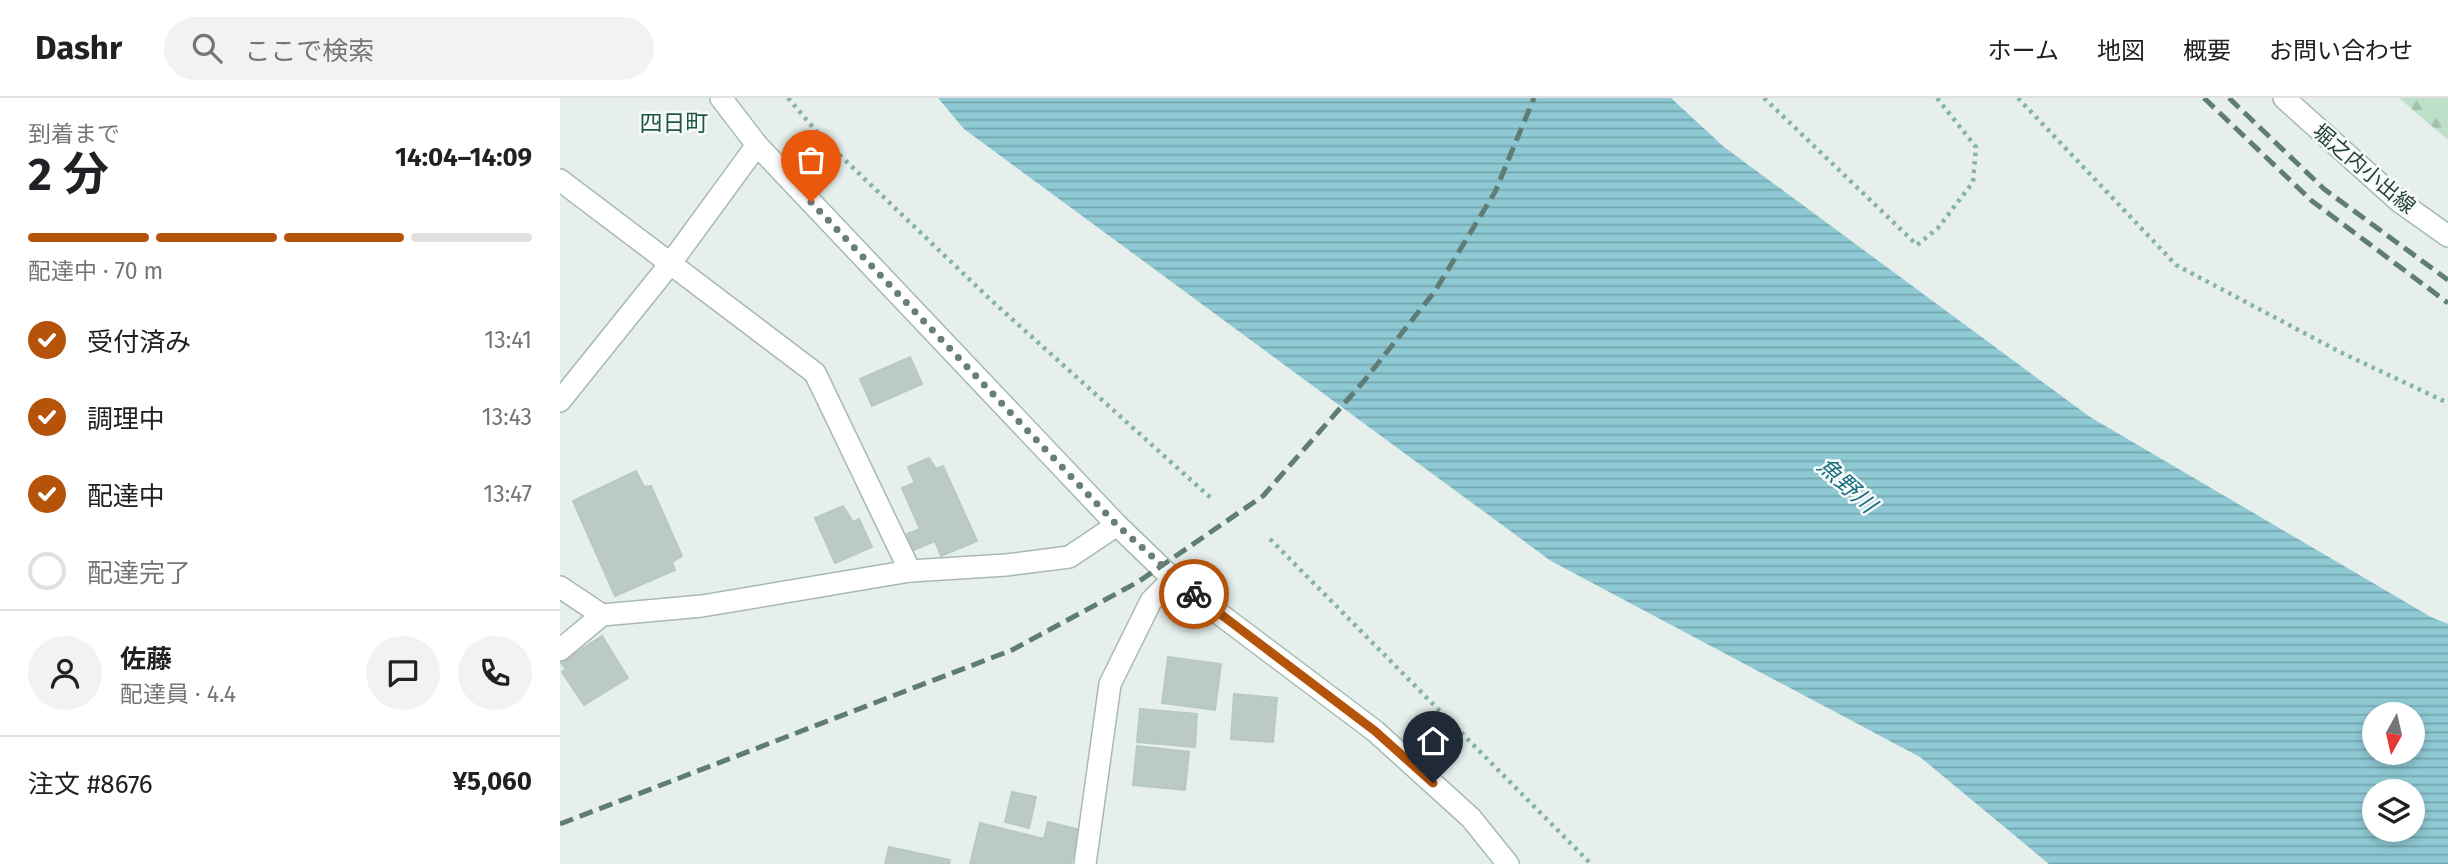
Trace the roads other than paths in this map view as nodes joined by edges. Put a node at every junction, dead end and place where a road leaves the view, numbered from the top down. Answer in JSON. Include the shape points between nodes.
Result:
{"nodes":[{"id":1,"x":721,"y":98,"type":"edge"},
{"id":2,"x":2284,"y":98,"type":"edge"},
{"id":3,"x":757,"y":145,"type":"junction"},
{"id":4,"x":560,"y":180,"type":"edge"},
{"id":5,"x":2448,"y":236,"type":"edge"},
{"id":6,"x":670,"y":264,"type":"junction"},
{"id":7,"x":560,"y":401,"type":"edge"},
{"id":8,"x":1117,"y":525,"type":"junction"},
{"id":9,"x":910,"y":571,"type":"junction"},
{"id":10,"x":1173,"y":579,"type":"junction"},
{"id":11,"x":560,"y":587,"type":"edge"},
{"id":12,"x":602,"y":615,"type":"junction"},
{"id":13,"x":560,"y":650,"type":"edge"},
{"id":14,"x":1085,"y":864,"type":"edge"},
{"id":15,"x":1508,"y":864,"type":"edge"}],
"edges":[{"from":1,"to":3,"type":"street"},
{"from":2,"to":5,"type":"street","name":"堀之内小出線","via":[[2400,202]]},
{"from":3,"to":6,"type":"street"},
{"from":3,"to":8,"type":"street"},
{"from":4,"to":6,"type":"street"},
{"from":6,"to":7,"type":"street"},
{"from":6,"to":9,"type":"street","via":[[815,373]]},
{"from":8,"to":9,"type":"street","via":[[1069,557]]},
{"from":8,"to":10,"type":"street"},
{"from":9,"to":12,"type":"street","via":[[702,606]]},
{"from":10,"to":14,"type":"street","via":[[1151,601],[1110,684]]},
{"from":10,"to":15,"type":"street","via":[[1375,731],[1471,818]]},
{"from":11,"to":12,"type":"street"},
{"from":12,"to":13,"type":"street"}]}
